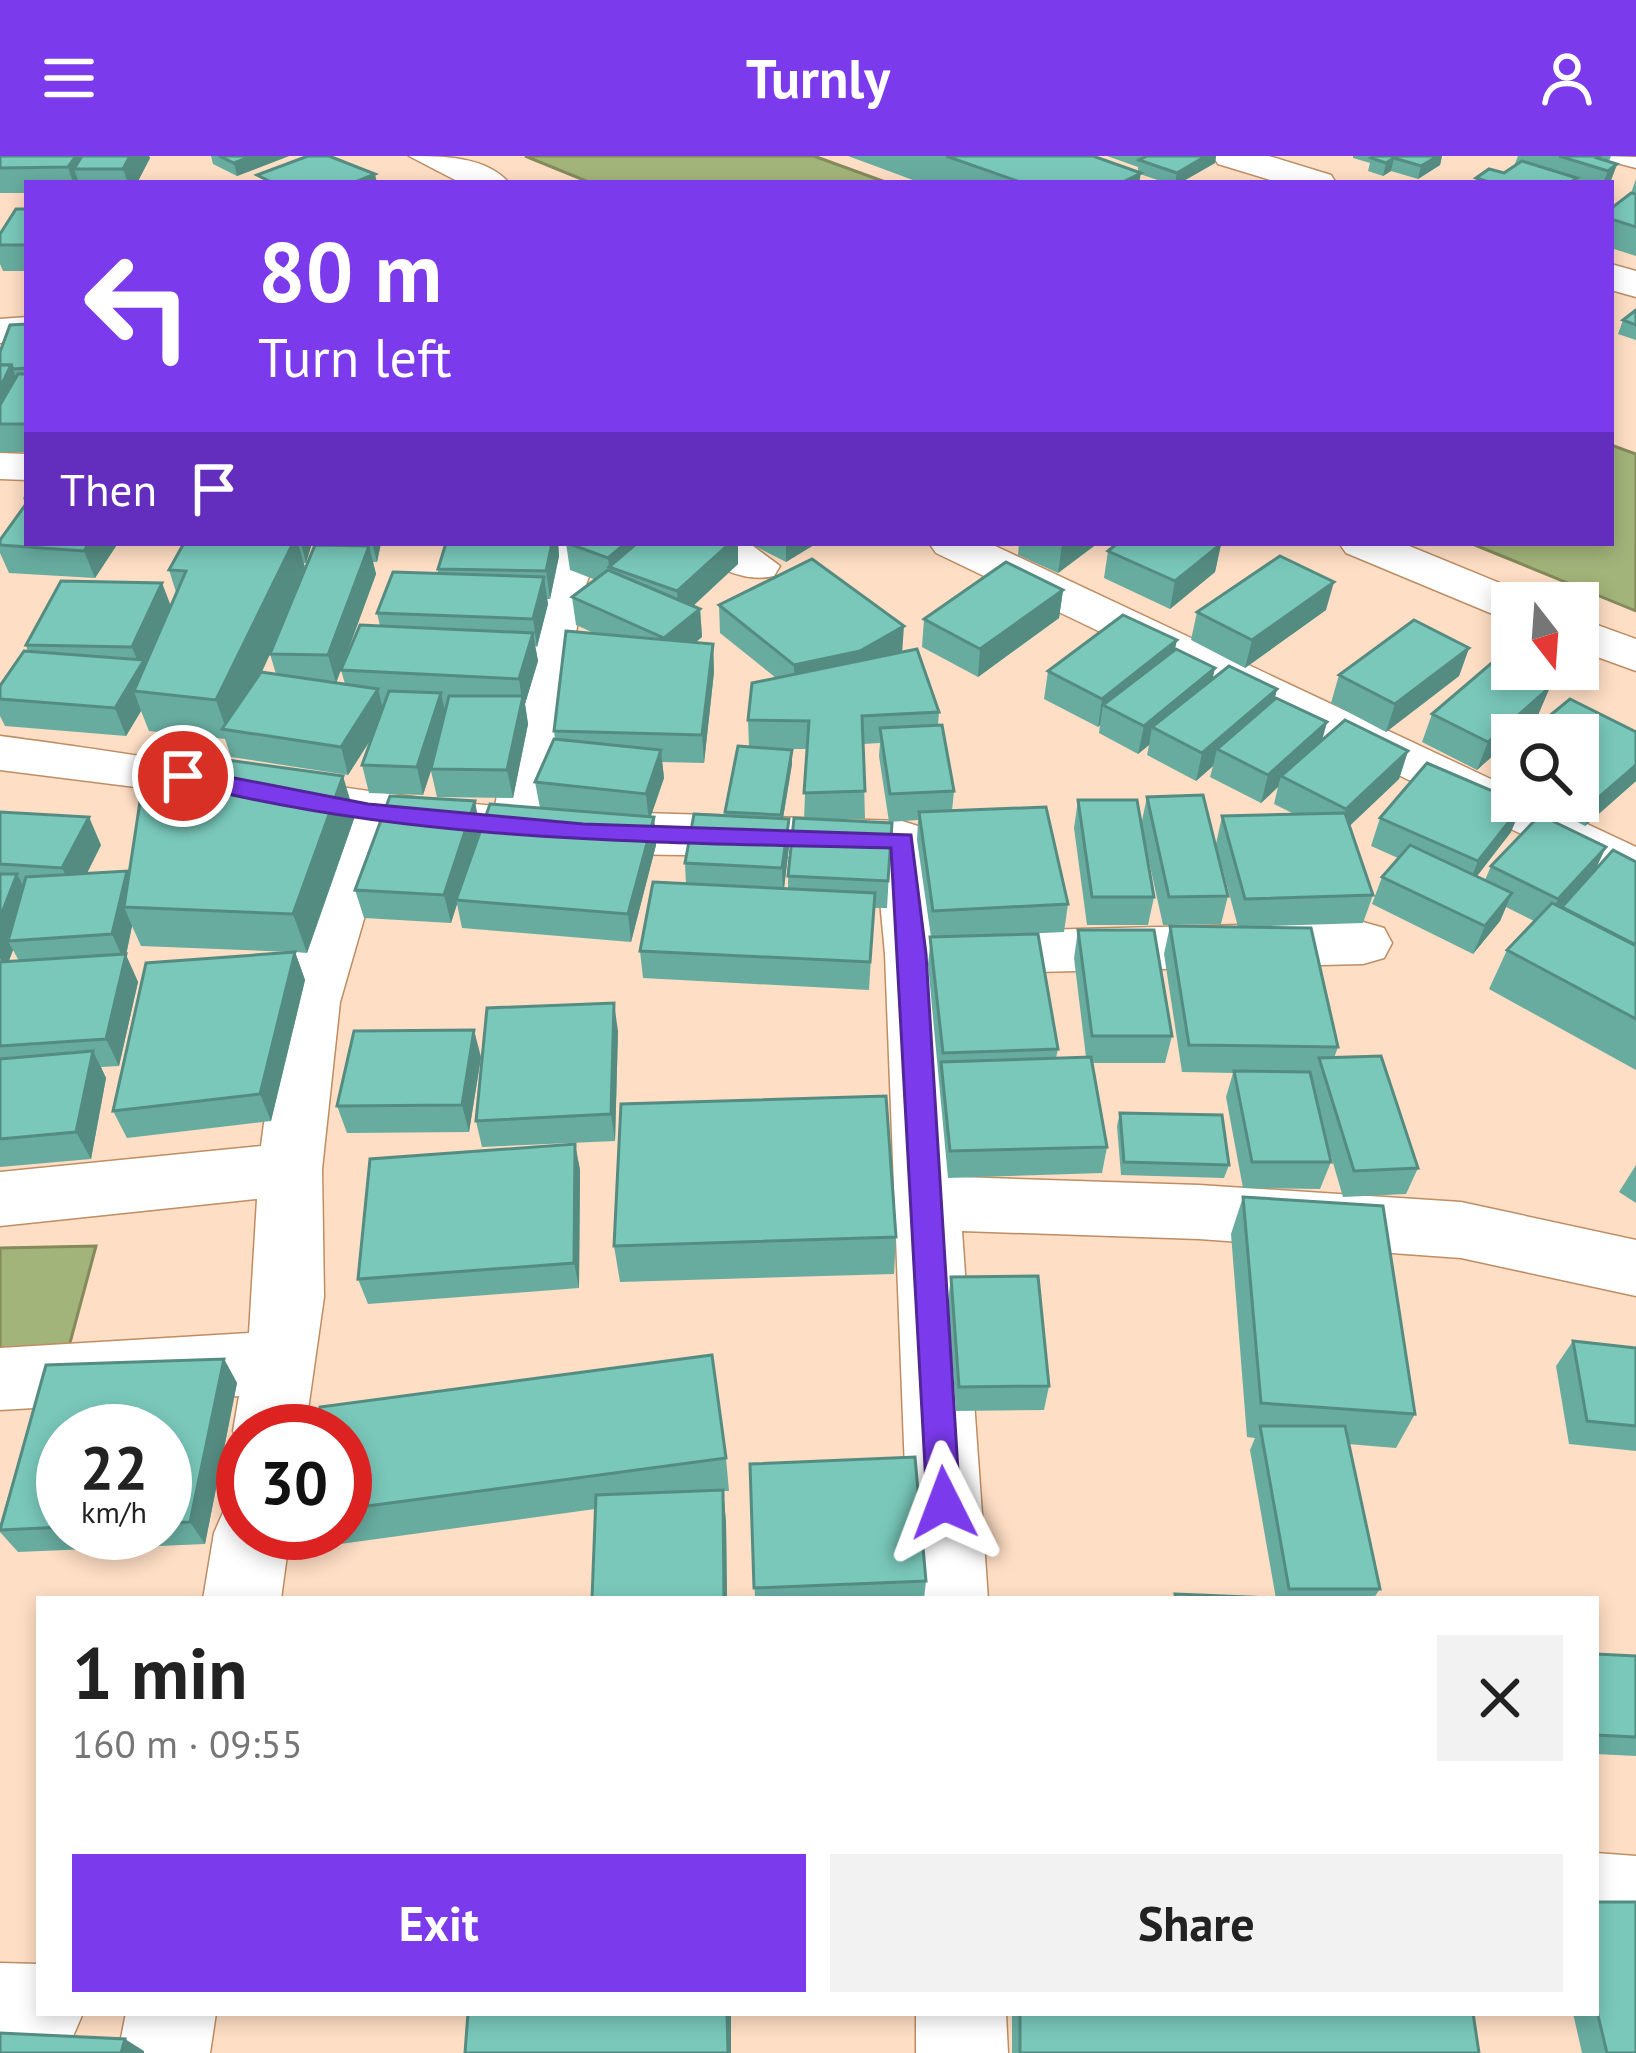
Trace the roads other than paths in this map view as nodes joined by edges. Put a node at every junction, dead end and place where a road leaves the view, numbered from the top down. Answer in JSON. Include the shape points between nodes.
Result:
{"nodes":[{"id":1,"x":426,"y":156,"type":"edge"},
{"id":2,"x":1232,"y":156,"type":"edge"},
{"id":3,"x":1611,"y":156,"type":"edge"},
{"id":4,"x":1636,"y":163,"type":"edge"},
{"id":5,"x":483,"y":180,"type":"edge"},
{"id":6,"x":1308,"y":180,"type":"edge"},
{"id":7,"x":578,"y":546,"type":"edge"},
{"id":8,"x":720,"y":546,"type":"edge"},
{"id":9,"x":958,"y":546,"type":"edge"},
{"id":10,"x":1369,"y":546,"type":"edge"},
{"id":11,"x":757,"y":566,"type":"dead end"},
{"id":12,"x":1491,"y":596,"type":"edge"},
{"id":13,"x":1599,"y":641,"type":"edge"},
{"id":14,"x":1636,"y":656,"type":"edge"},
{"id":15,"x":0,"y":753,"type":"edge"},
{"id":16,"x":368,"y":812,"type":"junction"},
{"id":17,"x":518,"y":826,"type":"junction"},
{"id":18,"x":1636,"y":870,"type":"edge"},
{"id":19,"x":1363,"y":943,"type":"dead end"},
{"id":20,"x":914,"y":954,"type":"junction"},
{"id":21,"x":290,"y":1169,"type":"junction"},
{"id":22,"x":0,"y":1199,"type":"edge"},
{"id":23,"x":927,"y":1203,"type":"junction"},
{"id":24,"x":1636,"y":1268,"type":"edge"},
{"id":25,"x":281,"y":1362,"type":"junction"},
{"id":26,"x":0,"y":1379,"type":"edge"},
{"id":27,"x":274,"y":1404,"type":"edge"},
{"id":28,"x":248,"y":1560,"type":"edge"},
{"id":29,"x":242,"y":1596,"type":"edge"},
{"id":30,"x":949,"y":1596,"type":"edge"},
{"id":31,"x":1599,"y":1896,"type":"edge"},
{"id":32,"x":1636,"y":1900,"type":"edge"},
{"id":33,"x":0,"y":2008,"type":"edge"},
{"id":34,"x":36,"y":2009,"type":"edge"},
{"id":35,"x":170,"y":2016,"type":"edge"},
{"id":36,"x":961,"y":2016,"type":"edge"},
{"id":37,"x":164,"y":2053,"type":"edge"},
{"id":38,"x":962,"y":2053,"type":"edge"}],
"edges":[{"from":1,"to":5,"type":"street"},
{"from":2,"to":6,"type":"street"},
{"from":3,"to":4,"type":"lane"},
{"from":7,"to":17,"type":"street","via":[[558,595]]},
{"from":8,"to":11,"type":"street"},
{"from":9,"to":18,"type":"street"},
{"from":10,"to":12,"type":"street"},
{"from":13,"to":14,"type":"street"},
{"from":15,"to":16,"type":"street","via":[[183,776]]},
{"from":16,"to":17,"type":"street"},
{"from":16,"to":21,"type":"street","via":[[310,1002]]},
{"from":17,"to":20,"type":"street","via":[[902,840]]},
{"from":19,"to":20,"type":"street"},
{"from":20,"to":23,"type":"street"},
{"from":21,"to":22,"type":"street"},
{"from":21,"to":25,"type":"street","via":[[290,1298]]},
{"from":23,"to":24,"type":"street","via":[[1460,1230]]},
{"from":23,"to":30,"type":"street"},
{"from":25,"to":26,"type":"street"},
{"from":25,"to":27,"type":"street"},
{"from":28,"to":29,"type":"street"},
{"from":31,"to":32,"type":"street"},
{"from":33,"to":34,"type":"street"},
{"from":35,"to":37,"type":"street"},
{"from":36,"to":38,"type":"street"}]}
